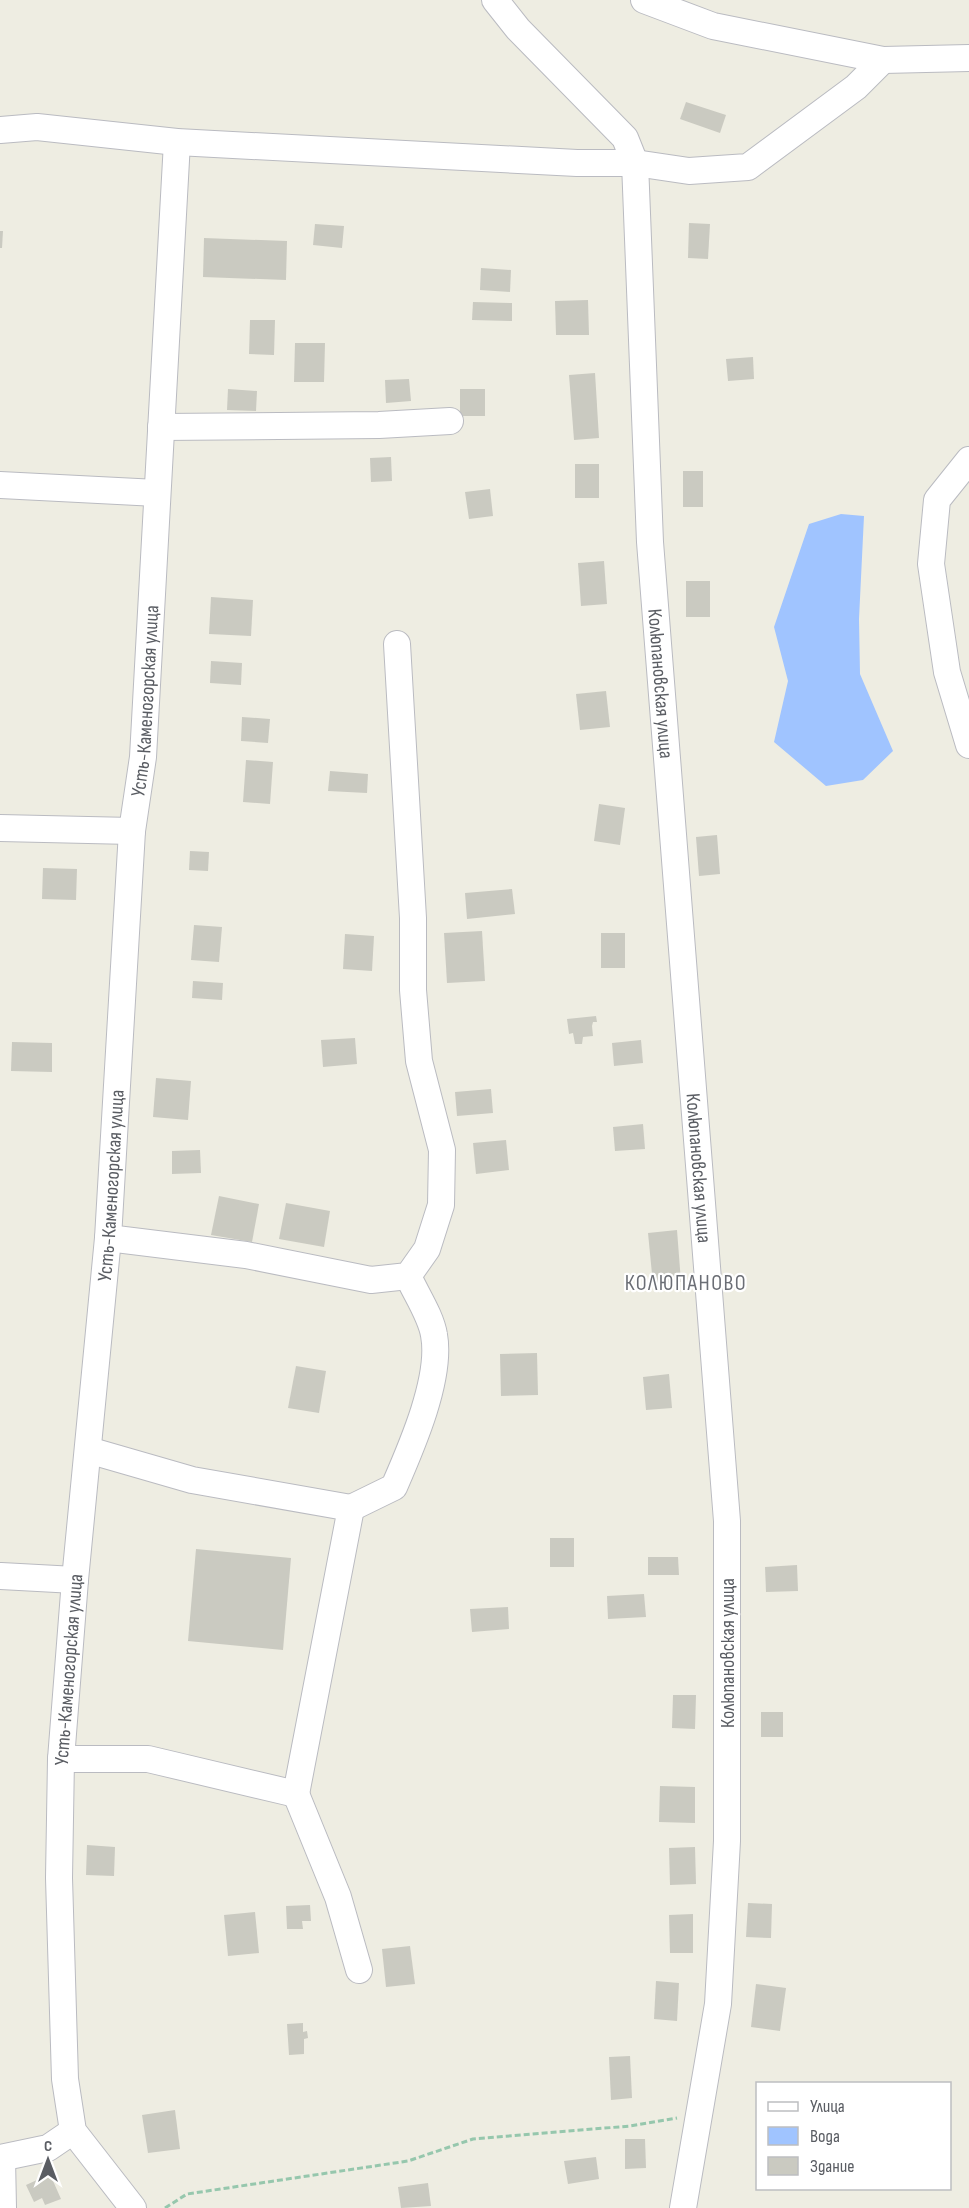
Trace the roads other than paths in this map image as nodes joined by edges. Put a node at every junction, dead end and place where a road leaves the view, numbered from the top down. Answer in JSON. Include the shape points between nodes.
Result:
{"nodes":[{"id":1,"x":495,"y":0,"type":"edge"},
{"id":2,"x":644,"y":0,"type":"edge"},
{"id":3,"x":969,"y":58,"type":"edge"},
{"id":4,"x":883,"y":60,"type":"junction"},
{"id":5,"x":0,"y":130,"type":"edge"},
{"id":6,"x":177,"y":142,"type":"junction"},
{"id":7,"x":635,"y":162,"type":"junction"},
{"id":8,"x":450,"y":421,"type":"dead end"},
{"id":9,"x":161,"y":427,"type":"junction"},
{"id":10,"x":969,"y":460,"type":"edge"},
{"id":11,"x":0,"y":485,"type":"edge"},
{"id":12,"x":157,"y":493,"type":"junction"},
{"id":13,"x":397,"y":644,"type":"dead end"},
{"id":14,"x":969,"y":744,"type":"edge"},
{"id":15,"x":0,"y":828,"type":"edge"},
{"id":16,"x":132,"y":831,"type":"junction"},
{"id":17,"x":108,"y":1238,"type":"junction"},
{"id":18,"x":408,"y":1276,"type":"junction"},
{"id":19,"x":88,"y":1450,"type":"junction"},
{"id":20,"x":351,"y":1508,"type":"junction"},
{"id":21,"x":1,"y":1576,"type":"edge"},
{"id":22,"x":75,"y":1580,"type":"junction"},
{"id":23,"x":61,"y":1760,"type":"junction"},
{"id":24,"x":296,"y":1794,"type":"junction"},
{"id":25,"x":359,"y":1970,"type":"dead end"},
{"id":26,"x":73,"y":2131,"type":"junction"},
{"id":27,"x":1,"y":2158,"type":"edge"},
{"id":28,"x":3,"y":2208,"type":"edge"},
{"id":29,"x":134,"y":2208,"type":"edge"},
{"id":30,"x":683,"y":2208,"type":"edge"}],
"edges":[{"from":1,"to":7,"type":"street","via":[[518,29],[625,138]]},
{"from":2,"to":4,"type":"street","via":[[713,26]]},
{"from":3,"to":4,"type":"street"},
{"from":4,"to":7,"type":"street","via":[[856,87],[748,167],[689,171]]},
{"from":5,"to":6,"type":"street","via":[[37,127]]},
{"from":6,"to":7,"type":"street","via":[[577,163]]},
{"from":6,"to":9,"type":"street","name":"Усть-Каменогорская улица"},
{"from":7,"to":30,"type":"street","name":"Колюпановская улица","via":[[650,542],[727,1521],[727,1841],[718,2004]]},
{"from":8,"to":9,"type":"street"},
{"from":9,"to":12,"type":"street","name":"Усть-Каменогорская улица"},
{"from":10,"to":14,"type":"street","via":[[937,500],[931,564],[947,672]]},
{"from":11,"to":12,"type":"street"},
{"from":12,"to":16,"type":"street","name":"Усть-Каменогорская улица","via":[[143,757]]},
{"from":13,"to":18,"type":"street","via":[[419,1061],[442,1150],[441,1205],[427,1249]]},
{"from":15,"to":16,"type":"street"},
{"from":16,"to":17,"type":"street","name":"Усть-Каменогорская улица"},
{"from":17,"to":18,"type":"street","via":[[246,1255],[371,1280]]},
{"from":17,"to":19,"type":"street","name":"Усть-Каменогорская улица"},
{"from":18,"to":20,"type":"street","via":[[434,1335],[432,1381],[394,1486]]},
{"from":19,"to":20,"type":"street","via":[[192,1480]]},
{"from":19,"to":22,"type":"street","name":"Усть-Каменогорская улица"},
{"from":20,"to":24,"type":"street"},
{"from":21,"to":22,"type":"street"},
{"from":22,"to":23,"type":"street","name":"Усть-Каменогорская улица"},
{"from":23,"to":24,"type":"street","via":[[148,1759]]},
{"from":23,"to":26,"type":"street","name":"Усть-Каменогорская улица","via":[[62,2013],[65,2079]]},
{"from":24,"to":25,"type":"street","via":[[338,1897]]},
{"from":26,"to":27,"type":"street","via":[[48,2148]]},
{"from":26,"to":29,"type":"street","name":"Усть-Каменогорская улица"},
{"from":27,"to":28,"type":"street"}]}
